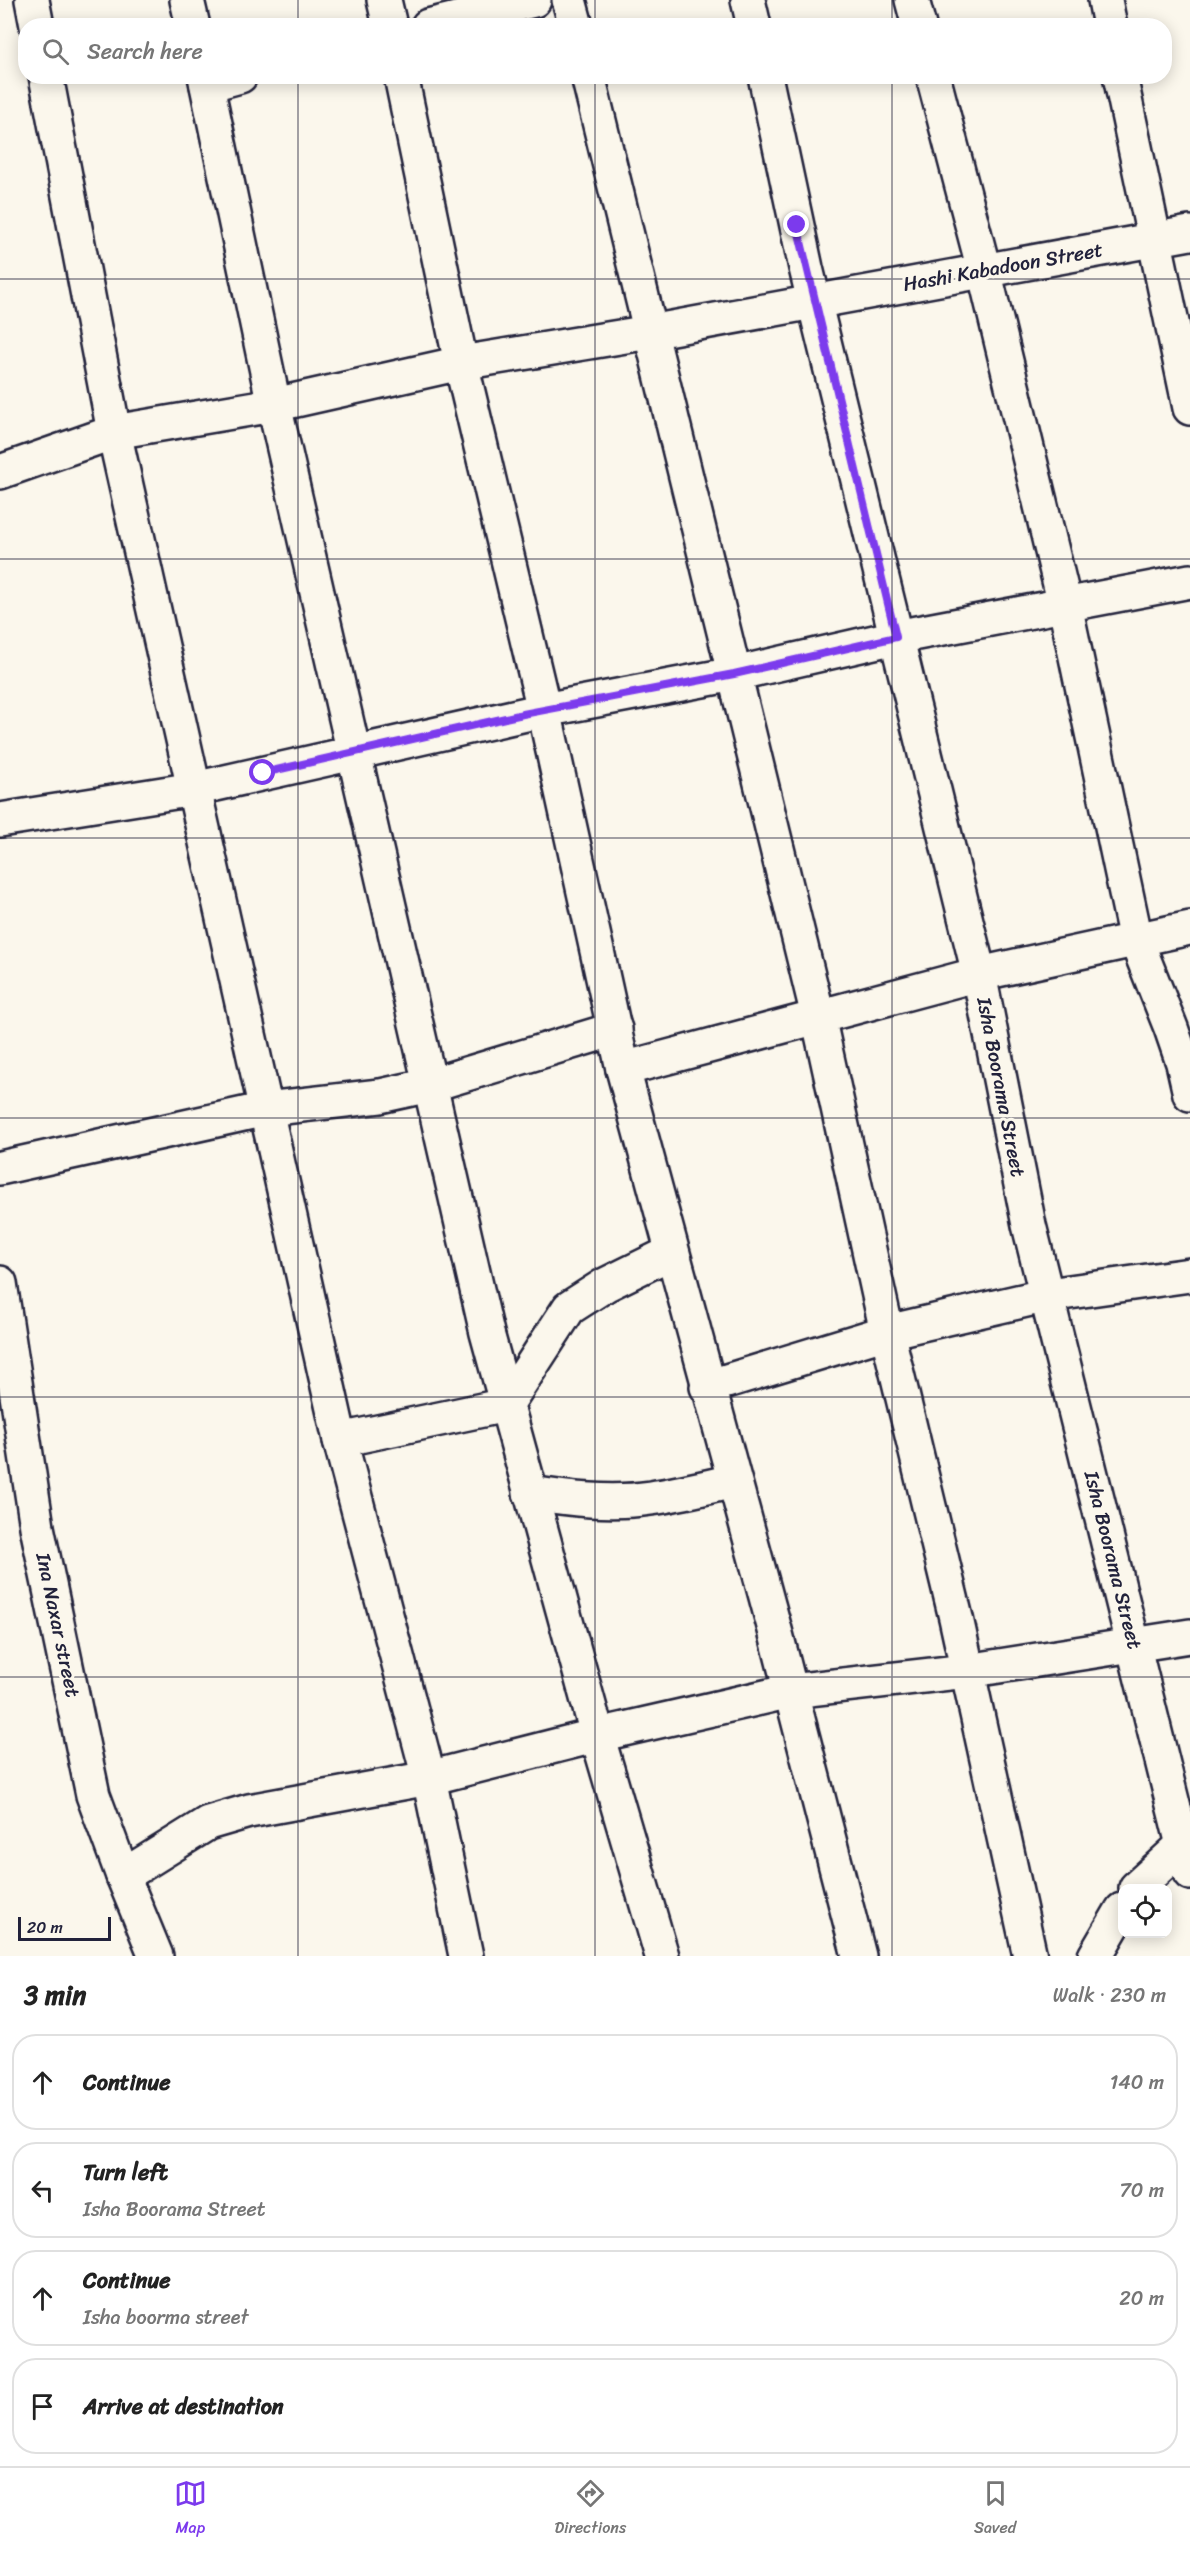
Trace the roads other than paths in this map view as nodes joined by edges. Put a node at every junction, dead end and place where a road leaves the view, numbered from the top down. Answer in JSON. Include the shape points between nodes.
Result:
{"nodes":[{"id":1,"x":32,"y":0,"type":"edge"},
{"id":2,"x":186,"y":0,"type":"edge"},
{"id":3,"x":384,"y":0,"type":"edge"},
{"id":4,"x":534,"y":0,"type":"edge"},
{"id":5,"x":569,"y":0,"type":"edge"},
{"id":6,"x":748,"y":0,"type":"edge"},
{"id":7,"x":912,"y":0,"type":"edge"},
{"id":8,"x":1105,"y":0,"type":"edge"},
{"id":9,"x":35,"y":18,"type":"edge"},
{"id":10,"x":191,"y":18,"type":"edge"},
{"id":11,"x":388,"y":18,"type":"edge"},
{"id":12,"x":461,"y":18,"type":"edge"},
{"id":13,"x":574,"y":18,"type":"edge"},
{"id":14,"x":752,"y":18,"type":"edge"},
{"id":15,"x":917,"y":18,"type":"edge"},
{"id":16,"x":1108,"y":18,"type":"edge"},
{"id":17,"x":48,"y":84,"type":"edge"},
{"id":18,"x":207,"y":84,"type":"edge"},
{"id":19,"x":403,"y":84,"type":"edge"},
{"id":20,"x":590,"y":84,"type":"edge"},
{"id":21,"x":767,"y":84,"type":"edge"},
{"id":22,"x":935,"y":84,"type":"edge"},
{"id":23,"x":1122,"y":84,"type":"edge"},
{"id":24,"x":1190,"y":233,"type":"edge"},
{"id":25,"x":1153,"y":239,"type":"junction"},
{"id":26,"x":984,"y":270,"type":"junction"},
{"id":27,"x":816,"y":300,"type":"junction"},
{"id":28,"x":650,"y":332,"type":"junction"},
{"id":29,"x":461,"y":363,"type":"junction"},
{"id":30,"x":274,"y":405,"type":"junction"},
{"id":31,"x":1190,"y":408,"type":"edge"},
{"id":32,"x":114,"y":432,"type":"junction"},
{"id":33,"x":0,"y":472,"type":"edge"},
{"id":34,"x":1190,"y":581,"type":"edge"},
{"id":35,"x":1065,"y":605,"type":"junction"},
{"id":36,"x":896,"y":637,"type":"junction"},
{"id":37,"x":734,"y":674,"type":"junction"},
{"id":38,"x":544,"y":710,"type":"junction"},
{"id":39,"x":354,"y":751,"type":"junction"},
{"id":40,"x":194,"y":789,"type":"junction"},
{"id":41,"x":0,"y":820,"type":"edge"},
{"id":42,"x":1190,"y":928,"type":"edge"},
{"id":43,"x":1136,"y":940,"type":"junction"},
{"id":44,"x":979,"y":974,"type":"junction"},
{"id":45,"x":818,"y":1016,"type":"junction"},
{"id":46,"x":615,"y":1029,"type":"junction"},
{"id":47,"x":623,"y":1069,"type":"junction"},
{"id":48,"x":430,"y":1085,"type":"junction"},
{"id":49,"x":1190,"y":1094,"type":"edge"},
{"id":50,"x":266,"y":1109,"type":"junction"},
{"id":51,"x":0,"y":1168,"type":"edge"},
{"id":52,"x":672,"y":1252,"type":"junction"},
{"id":53,"x":1190,"y":1275,"type":"edge"},
{"id":54,"x":0,"y":1283,"type":"edge"},
{"id":55,"x":1048,"y":1295,"type":"junction"},
{"id":56,"x":886,"y":1332,"type":"junction"},
{"id":57,"x":707,"y":1387,"type":"junction"},
{"id":58,"x":506,"y":1405,"type":"junction"},
{"id":59,"x":340,"y":1440,"type":"junction"},
{"id":60,"x":734,"y":1481,"type":"junction"},
{"id":61,"x":531,"y":1493,"type":"junction"},
{"id":62,"x":1190,"y":1636,"type":"edge"},
{"id":63,"x":1134,"y":1646,"type":"junction"},
{"id":64,"x":967,"y":1671,"type":"junction"},
{"id":65,"x":791,"y":1691,"type":"junction"},
{"id":66,"x":598,"y":1735,"type":"junction"},
{"id":67,"x":429,"y":1779,"type":"junction"},
{"id":68,"x":1186,"y":1859,"type":"edge"},
{"id":69,"x":123,"y":1876,"type":"junction"},
{"id":70,"x":1143,"y":1884,"type":"edge"},
{"id":71,"x":1118,"y":1917,"type":"edge"},
{"id":72,"x":156,"y":1956,"type":"edge"},
{"id":73,"x":466,"y":1956,"type":"edge"},
{"id":74,"x":662,"y":1956,"type":"edge"},
{"id":75,"x":859,"y":1956,"type":"edge"},
{"id":76,"x":1030,"y":1956,"type":"edge"},
{"id":77,"x":1095,"y":1956,"type":"edge"}],
"edges":[{"from":1,"to":9,"type":"street"},
{"from":2,"to":10,"type":"street"},
{"from":3,"to":11,"type":"street"},
{"from":4,"to":12,"type":"street"},
{"from":5,"to":13,"type":"street"},
{"from":6,"to":14,"type":"street"},
{"from":7,"to":15,"type":"street"},
{"from":8,"to":16,"type":"street"},
{"from":17,"to":32,"type":"street"},
{"from":18,"to":30,"type":"street"},
{"from":19,"to":29,"type":"street"},
{"from":20,"to":28,"type":"street"},
{"from":21,"to":27,"type":"street","name":"Isha Boorama Street"},
{"from":22,"to":26,"type":"street"},
{"from":23,"to":25,"type":"street"},
{"from":24,"to":25,"type":"street","name":"Hashi Kabadoon Street"},
{"from":25,"to":26,"type":"street","name":"Hashi Kabadoon Street"},
{"from":25,"to":31,"type":"street"},
{"from":26,"to":27,"type":"street","name":"Hashi Kabadoon Street"},
{"from":26,"to":35,"type":"street"},
{"from":27,"to":28,"type":"street","name":"Hashi Kabadoon Street"},
{"from":27,"to":36,"type":"street","name":"Isha Boorama Street"},
{"from":28,"to":29,"type":"street","name":"Hashi Kabadoon Street"},
{"from":28,"to":37,"type":"street"},
{"from":29,"to":30,"type":"street","name":"Hashi Kabadoon Street"},
{"from":29,"to":38,"type":"street"},
{"from":30,"to":32,"type":"street","name":"Hashi Kabadoon Street"},
{"from":30,"to":39,"type":"street"},
{"from":32,"to":33,"type":"street","name":"Hashi Kabadoon Street"},
{"from":32,"to":40,"type":"street"},
{"from":34,"to":35,"type":"street"},
{"from":35,"to":36,"type":"street"},
{"from":35,"to":43,"type":"street"},
{"from":36,"to":37,"type":"street"},
{"from":36,"to":44,"type":"street","name":"Isha Boorama Street"},
{"from":37,"to":38,"type":"street"},
{"from":37,"to":45,"type":"street"},
{"from":38,"to":39,"type":"street"},
{"from":38,"to":46,"type":"street"},
{"from":39,"to":40,"type":"street"},
{"from":39,"to":48,"type":"street"},
{"from":40,"to":41,"type":"street"},
{"from":40,"to":50,"type":"street"},
{"from":42,"to":43,"type":"street"},
{"from":43,"to":44,"type":"street"},
{"from":43,"to":49,"type":"street","via":[[1171,1028]]},
{"from":44,"to":45,"type":"street"},
{"from":44,"to":55,"type":"street","name":"Isha Boorama Street","via":[[1029,1225]]},
{"from":45,"to":47,"type":"street"},
{"from":45,"to":56,"type":"street"},
{"from":46,"to":47,"type":"street"},
{"from":46,"to":48,"type":"street"},
{"from":47,"to":52,"type":"street"},
{"from":48,"to":50,"type":"street","via":[[380,1096]]},
{"from":48,"to":58,"type":"street"},
{"from":50,"to":51,"type":"street"},
{"from":50,"to":59,"type":"street"},
{"from":52,"to":57,"type":"street"},
{"from":52,"to":58,"type":"street","via":[[605,1285],[569,1308]]},
{"from":53,"to":55,"type":"street"},
{"from":54,"to":69,"type":"street","name":"Ina Naxar street","via":[[42,1550],[93,1795]]},
{"from":55,"to":56,"type":"street"},
{"from":55,"to":63,"type":"street","name":"Isha Boorama Street"},
{"from":56,"to":57,"type":"street"},
{"from":56,"to":64,"type":"street"},
{"from":57,"to":60,"type":"street"},
{"from":58,"to":59,"type":"street"},
{"from":58,"to":61,"type":"street"},
{"from":59,"to":67,"type":"street"},
{"from":60,"to":61,"type":"street","via":[[628,1500],[568,1499]]},
{"from":60,"to":65,"type":"street"},
{"from":61,"to":66,"type":"street"},
{"from":62,"to":63,"type":"street"},
{"from":63,"to":64,"type":"street"},
{"from":63,"to":68,"type":"street","name":"Isha Boorama Street"},
{"from":64,"to":65,"type":"street"},
{"from":64,"to":76,"type":"street"},
{"from":65,"to":66,"type":"street"},
{"from":65,"to":75,"type":"street"},
{"from":66,"to":67,"type":"street"},
{"from":66,"to":74,"type":"street"},
{"from":67,"to":69,"type":"street","via":[[249,1810],[208,1823]]},
{"from":67,"to":73,"type":"street"},
{"from":68,"to":70,"type":"street"},
{"from":69,"to":72,"type":"street","name":"Ina Naxar street"},
{"from":71,"to":77,"type":"street"}]}
